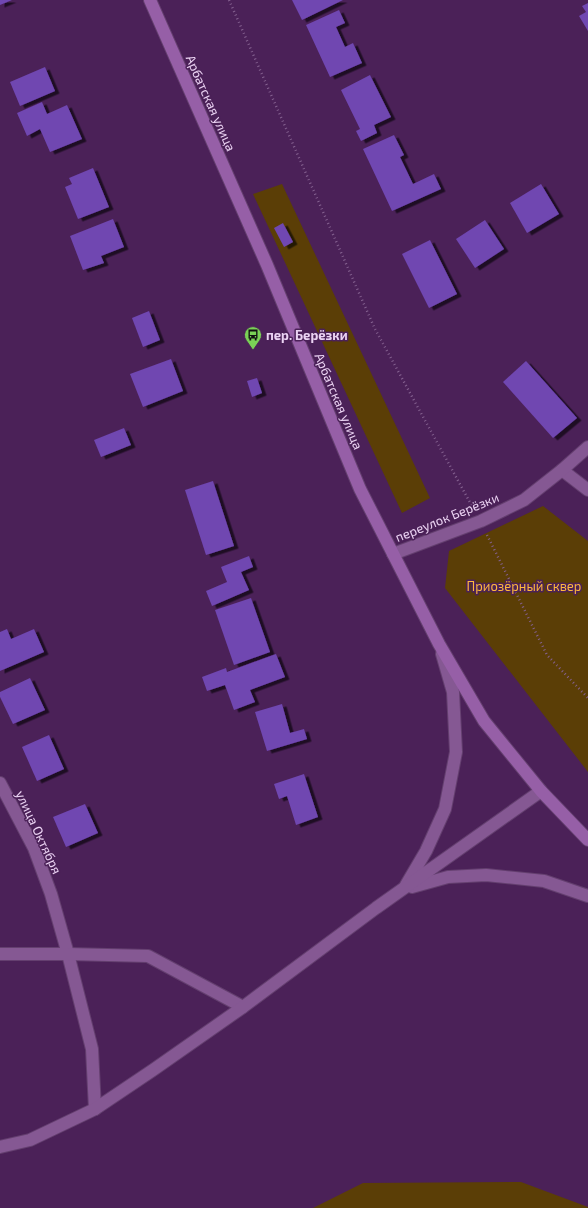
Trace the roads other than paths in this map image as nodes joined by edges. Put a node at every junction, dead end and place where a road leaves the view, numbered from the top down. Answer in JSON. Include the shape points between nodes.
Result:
{"nodes":[{"id":1,"x":150,"y":0,"type":"edge"},
{"id":2,"x":588,"y":447,"type":"edge"},
{"id":3,"x":562,"y":470,"type":"junction"},
{"id":4,"x":588,"y":490,"type":"edge"},
{"id":5,"x":393,"y":554,"type":"junction"},
{"id":6,"x":439,"y":644,"type":"junction"},
{"id":7,"x":0,"y":783,"type":"edge"},
{"id":8,"x":541,"y":791,"type":"junction"},
{"id":9,"x":588,"y":840,"type":"edge"},
{"id":10,"x":403,"y":889,"type":"junction"},
{"id":11,"x":588,"y":896,"type":"edge"},
{"id":12,"x":0,"y":954,"type":"edge"},
{"id":13,"x":68,"y":954,"type":"junction"},
{"id":14,"x":243,"y":1007,"type":"junction"},
{"id":15,"x":94,"y":1109,"type":"junction"},
{"id":16,"x":0,"y":1147,"type":"edge"}],
"edges":[{"from":1,"to":5,"type":"main road","name":"Арбатская улица","via":[[264,258],[360,488]]},
{"from":2,"to":3,"type":"street","name":"переулок Берёзки"},
{"from":3,"to":4,"type":"street"},
{"from":3,"to":5,"type":"street","name":"переулок Берёзки","via":[[524,500],[481,521]]},
{"from":5,"to":6,"type":"main road","name":"Арбатская улица"},
{"from":6,"to":8,"type":"main road","name":"Арбатская улица","via":[[484,721]]},
{"from":6,"to":10,"type":"street","via":[[453,692],[456,752],[445,809],[426,851]]},
{"from":7,"to":13,"type":"street","name":"улица Октября","via":[[34,848],[51,894]]},
{"from":8,"to":9,"type":"main road","name":"Арбатская улица"},
{"from":8,"to":10,"type":"street"},
{"from":10,"to":11,"type":"street","via":[[448,877],[486,875],[544,882]]},
{"from":10,"to":14,"type":"street"},
{"from":12,"to":13,"type":"street"},
{"from":13,"to":14,"type":"street","via":[[148,956]]},
{"from":13,"to":15,"type":"street","name":"улица Октября","via":[[92,1049]]},
{"from":14,"to":15,"type":"street"},
{"from":15,"to":16,"type":"street","via":[[30,1140]]}]}
